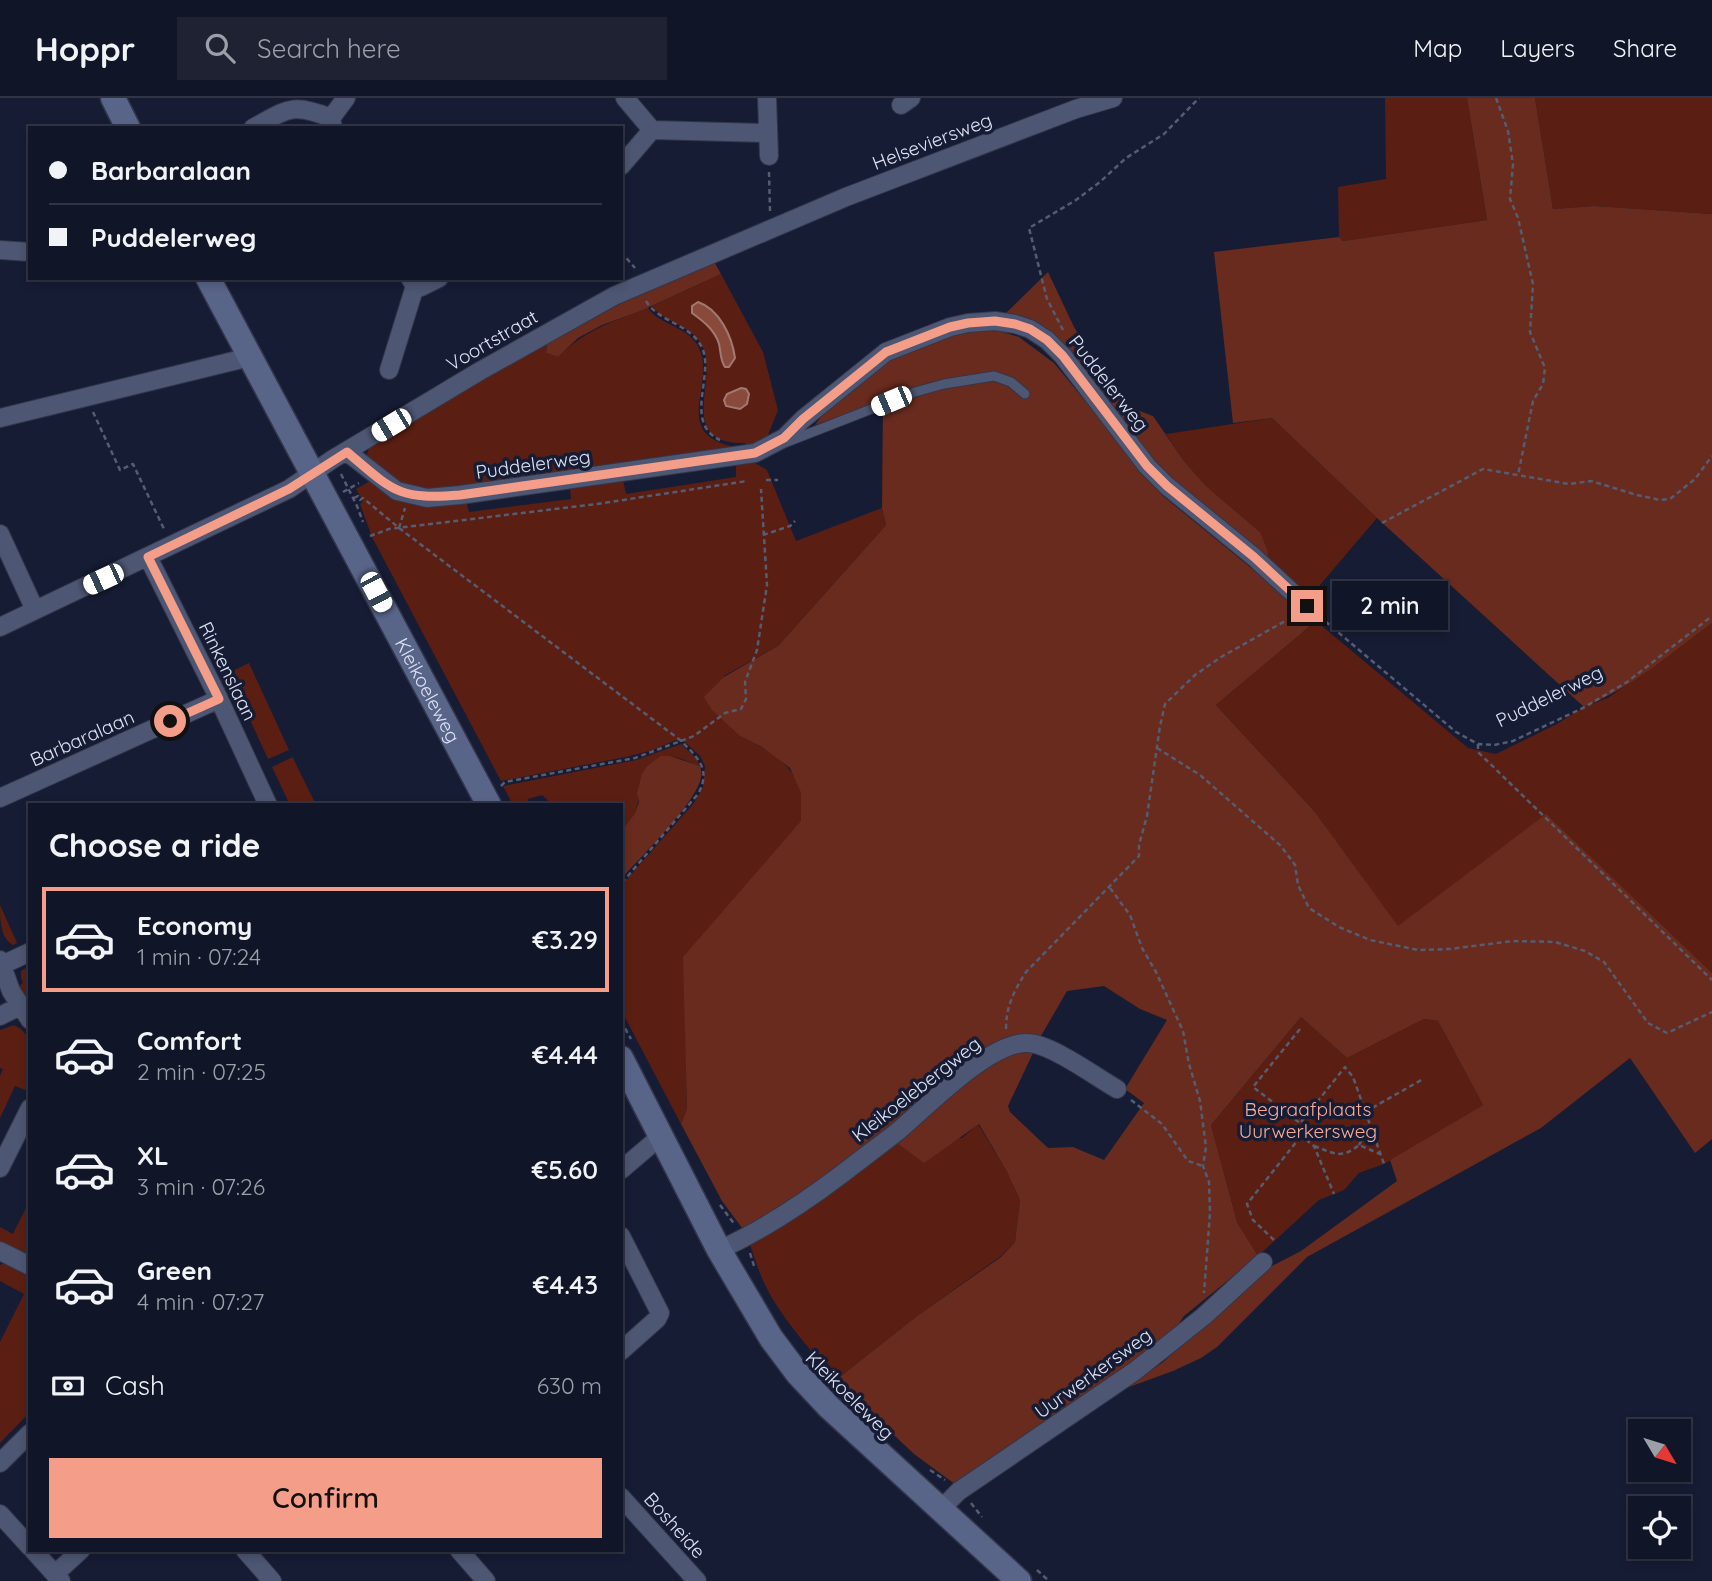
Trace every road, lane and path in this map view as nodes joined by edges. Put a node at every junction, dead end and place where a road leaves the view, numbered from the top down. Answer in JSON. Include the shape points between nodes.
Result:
{"nodes":[{"id":1,"x":113,"y":98,"type":"edge"},
{"id":2,"x":346,"y":98,"type":"edge"},
{"id":3,"x":625,"y":98,"type":"edge"},
{"id":4,"x":767,"y":98,"type":"edge"},
{"id":5,"x":1113,"y":98,"type":"edge"},
{"id":6,"x":1199,"y":98,"type":"edge"},
{"id":7,"x":1496,"y":98,"type":"edge"},
{"id":8,"x":332,"y":123,"type":"edge"},
{"id":9,"x":127,"y":126,"type":"edge"},
{"id":10,"x":257,"y":126,"type":"edge"},
{"id":11,"x":652,"y":130,"type":"junction"},
{"id":12,"x":768,"y":133,"type":"junction"},
{"id":13,"x":769,"y":156,"type":"joint"},
{"id":14,"x":623,"y":164,"type":"edge"},
{"id":15,"x":846,"y":197,"type":"joint"},
{"id":16,"x":771,"y":228,"type":"junction"},
{"id":17,"x":0,"y":250,"type":"edge"},
{"id":18,"x":28,"y":252,"type":"edge"},
{"id":19,"x":623,"y":255,"type":"edge"},
{"id":20,"x":209,"y":280,"type":"edge"},
{"id":21,"x":435,"y":280,"type":"edge"},
{"id":22,"x":412,"y":282,"type":"edge"},
{"id":23,"x":641,"y":284,"type":"junction"},
{"id":24,"x":1065,"y":334,"type":"dead end"},
{"id":25,"x":250,"y":357,"type":"junction"},
{"id":26,"x":389,"y":370,"type":"dead end"},
{"id":27,"x":1025,"y":394,"type":"dead end"},
{"id":28,"x":86,"y":397,"type":"junction"},
{"id":29,"x":0,"y":418,"type":"edge"},
{"id":30,"x":347,"y":452,"type":"junction"},
{"id":31,"x":752,"y":453,"type":"junction"},
{"id":32,"x":1712,"y":456,"type":"edge"},
{"id":33,"x":312,"y":474,"type":"junction"},
{"id":34,"x":1518,"y":475,"type":"junction"},
{"id":35,"x":766,"y":480,"type":"dead end"},
{"id":36,"x":778,"y":480,"type":"dead end"},
{"id":37,"x":747,"y":481,"type":"dead end"},
{"id":38,"x":348,"y":489,"type":"dead end"},
{"id":39,"x":761,"y":489,"type":"dead end"},
{"id":40,"x":795,"y":521,"type":"dead end"},
{"id":41,"x":1382,"y":523,"type":"dead end"},
{"id":42,"x":399,"y":528,"type":"junction"},
{"id":43,"x":0,"y":534,"type":"edge"},
{"id":44,"x":763,"y":535,"type":"junction"},
{"id":45,"x":172,"y":546,"type":"junction"},
{"id":46,"x":352,"y":546,"type":"junction"},
{"id":47,"x":148,"y":557,"type":"junction"},
{"id":48,"x":1307,"y":606,"type":"junction"},
{"id":49,"x":35,"y":610,"type":"junction"},
{"id":50,"x":1712,"y":616,"type":"edge"},
{"id":51,"x":0,"y":626,"type":"edge"},
{"id":52,"x":219,"y":699,"type":"junction"},
{"id":53,"x":680,"y":740,"type":"junction"},
{"id":54,"x":1478,"y":744,"type":"junction"},
{"id":55,"x":1157,"y":748,"type":"junction"},
{"id":56,"x":487,"y":797,"type":"edge"},
{"id":57,"x":0,"y":798,"type":"edge"},
{"id":58,"x":267,"y":803,"type":"edge"},
{"id":59,"x":623,"y":882,"type":"edge"},
{"id":60,"x":1110,"y":888,"type":"junction"},
{"id":61,"x":28,"y":953,"type":"edge"},
{"id":62,"x":1,"y":963,"type":"edge"},
{"id":63,"x":1712,"y":980,"type":"edge"},
{"id":64,"x":1712,"y":1012,"type":"edge"},
{"id":65,"x":25,"y":1013,"type":"edge"},
{"id":66,"x":0,"y":1016,"type":"edge"},
{"id":67,"x":1300,"y":1029,"type":"dead end"},
{"id":68,"x":1006,"y":1046,"type":"junction"},
{"id":69,"x":624,"y":1055,"type":"edge"},
{"id":70,"x":1423,"y":1079,"type":"dead end"},
{"id":71,"x":1117,"y":1089,"type":"joint"},
{"id":72,"x":28,"y":1112,"type":"edge"},
{"id":73,"x":1365,"y":1112,"type":"junction"},
{"id":74,"x":1300,"y":1123,"type":"junction"},
{"id":75,"x":1370,"y":1124,"type":"junction"},
{"id":76,"x":661,"y":1136,"type":"junction"},
{"id":77,"x":1301,"y":1136,"type":"junction"},
{"id":78,"x":1359,"y":1145,"type":"junction"},
{"id":79,"x":1314,"y":1146,"type":"junction"},
{"id":80,"x":1380,"y":1154,"type":"junction"},
{"id":81,"x":1384,"y":1164,"type":"dead end"},
{"id":82,"x":1203,"y":1166,"type":"junction"},
{"id":83,"x":0,"y":1168,"type":"edge"},
{"id":84,"x":623,"y":1168,"type":"edge"},
{"id":85,"x":1334,"y":1195,"type":"dead end"},
{"id":86,"x":718,"y":1202,"type":"dead end"},
{"id":87,"x":743,"y":1239,"type":"junction"},
{"id":88,"x":623,"y":1240,"type":"edge"},
{"id":89,"x":1274,"y":1240,"type":"dead end"},
{"id":90,"x":719,"y":1250,"type":"junction"},
{"id":91,"x":0,"y":1251,"type":"edge"},
{"id":92,"x":1263,"y":1262,"type":"dead end"},
{"id":93,"x":28,"y":1265,"type":"edge"},
{"id":94,"x":755,"y":1269,"type":"dead end"},
{"id":95,"x":1204,"y":1316,"type":"junction"},
{"id":96,"x":623,"y":1349,"type":"edge"},
{"id":97,"x":28,"y":1435,"type":"edge"},
{"id":98,"x":0,"y":1463,"type":"edge"},
{"id":99,"x":924,"y":1466,"type":"dead end"},
{"id":100,"x":959,"y":1491,"type":"junction"},
{"id":101,"x":623,"y":1498,"type":"edge"},
{"id":102,"x":941,"y":1509,"type":"junction"},
{"id":103,"x":0,"y":1514,"type":"edge"},
{"id":104,"x":983,"y":1519,"type":"dead end"},
{"id":105,"x":28,"y":1546,"type":"edge"},
{"id":106,"x":34,"y":1552,"type":"edge"},
{"id":107,"x":79,"y":1552,"type":"edge"},
{"id":108,"x":246,"y":1552,"type":"edge"},
{"id":109,"x":461,"y":1552,"type":"edge"},
{"id":110,"x":1025,"y":1573,"type":"edge"},
{"id":111,"x":58,"y":1578,"type":"edge"},
{"id":112,"x":272,"y":1581,"type":"edge"},
{"id":113,"x":486,"y":1581,"type":"edge"},
{"id":114,"x":697,"y":1581,"type":"edge"},
{"id":115,"x":1049,"y":1581,"type":"edge"}],
"edges":[{"from":1,"to":9,"type":"street"},
{"from":2,"to":8,"type":"street"},
{"from":3,"to":11,"type":"street"},
{"from":4,"to":12,"type":"street"},
{"from":5,"to":15,"type":"street","name":"Helseviersweg"},
{"from":6,"to":24,"type":"path","via":[[1164,134],[1126,158],[1100,183],[1029,228],[1047,299]]},
{"from":7,"to":34,"type":"path","via":[[1513,164],[1510,199],[1533,284],[1530,332],[1545,368]]},
{"from":8,"to":10,"type":"street","via":[[300,108],[288,109]]},
{"from":11,"to":12,"type":"street"},
{"from":11,"to":14,"type":"street"},
{"from":12,"to":13,"type":"street"},
{"from":13,"to":16,"type":"path"},
{"from":15,"to":16,"type":"street","name":"Voortstraat"},
{"from":16,"to":23,"type":"street","name":"Voortstraat"},
{"from":17,"to":18,"type":"street"},
{"from":19,"to":23,"type":"path"},
{"from":20,"to":25,"type":"street","name":"Kleikoeleweg"},
{"from":21,"to":22,"type":"street","via":[[421,287]]},
{"from":22,"to":26,"type":"street"},
{"from":23,"to":30,"type":"street","name":"Voortstraat","via":[[547,332]]},
{"from":23,"to":31,"type":"path","via":[[653,312],[684,328],[702,346],[705,370],[700,410],[707,429],[715,438]]},
{"from":25,"to":28,"type":"street"},
{"from":25,"to":33,"type":"street","name":"Kleikoeleweg"},
{"from":27,"to":31,"type":"lane","via":[[994,376],[944,384]]},
{"from":28,"to":29,"type":"street"},
{"from":28,"to":45,"type":"path","via":[[120,470],[133,464]]},
{"from":30,"to":31,"type":"street","name":"Puddelerweg","via":[[397,491],[426,498]]},
{"from":30,"to":33,"type":"street","name":"Voortstraat"},
{"from":31,"to":48,"type":"street","name":"Puddelerweg","via":[[784,438],[886,352],[968,323],[1015,324],[1047,340],[1063,356],[1167,486]]},
{"from":32,"to":34,"type":"path","via":[[1695,479],[1670,499],[1591,481],[1569,484]]},
{"from":33,"to":45,"type":"street","name":"Voortstraat"},
{"from":33,"to":46,"type":"street","name":"Kleikoeleweg"},
{"from":34,"to":41,"type":"path","via":[[1483,469]]},
{"from":35,"to":36,"type":"path"},
{"from":37,"to":42,"type":"path"},
{"from":38,"to":42,"type":"path","via":[[354,498],[363,498]]},
{"from":39,"to":44,"type":"path"},
{"from":40,"to":44,"type":"path"},
{"from":42,"to":46,"type":"path"},
{"from":42,"to":53,"type":"path"},
{"from":43,"to":49,"type":"street"},
{"from":44,"to":53,"type":"path","via":[[767,585],[744,704]]},
{"from":45,"to":47,"type":"street","name":"Voortstraat"},
{"from":46,"to":56,"type":"street","name":"Kleikoeleweg"},
{"from":47,"to":49,"type":"street","name":"Voortstraat"},
{"from":47,"to":52,"type":"street","name":"Rinkenslaan"},
{"from":48,"to":54,"type":"path","name":"Puddelerweg","via":[[1456,732]]},
{"from":48,"to":55,"type":"path","via":[[1221,657],[1178,689],[1166,704]]},
{"from":49,"to":51,"type":"street","name":"Voortstraat"},
{"from":50,"to":54,"type":"path","name":"Puddelerweg","via":[[1627,682],[1583,708],[1513,741]]},
{"from":52,"to":57,"type":"street","name":"Barbaralaan"},
{"from":52,"to":58,"type":"street","name":"Rinkenslaan"},
{"from":53,"to":56,"type":"path","via":[[635,758],[505,782]]},
{"from":53,"to":59,"type":"path","via":[[701,761],[702,787]]},
{"from":54,"to":63,"type":"path","via":[[1478,752]]},
{"from":55,"to":60,"type":"path","via":[[1139,856]]},
{"from":55,"to":64,"type":"path","via":[[1200,775],[1280,846],[1295,865],[1309,908],[1339,927],[1370,940],[1418,950],[1555,942],[1604,962],[1648,1023],[1667,1033]]},
{"from":60,"to":68,"type":"path","via":[[1026,972],[1006,1013]]},
{"from":60,"to":82,"type":"path","via":[[1130,915],[1183,1031],[1200,1101],[1206,1147]]},
{"from":61,"to":62,"type":"street"},
{"from":62,"to":65,"type":"street"},
{"from":65,"to":66,"type":"street"},
{"from":67,"to":74,"type":"path","via":[[1253,1087]]},
{"from":68,"to":71,"type":"street","name":"Kleikoelebergweg","via":[[1043,1045]]},
{"from":68,"to":87,"type":"street","name":"Kleikoelebergweg","via":[[839,1176]]},
{"from":69,"to":76,"type":"street","name":"Kleikoeleweg"},
{"from":70,"to":73,"type":"path"},
{"from":71,"to":82,"type":"path","via":[[1162,1124],[1188,1161]]},
{"from":72,"to":83,"type":"street"},
{"from":73,"to":74,"type":"path","via":[[1345,1067]]},
{"from":73,"to":75,"type":"path"},
{"from":74,"to":77,"type":"path"},
{"from":75,"to":78,"type":"path"},
{"from":75,"to":80,"type":"path"},
{"from":76,"to":84,"type":"street"},
{"from":76,"to":90,"type":"street","name":"Kleikoeleweg"},
{"from":77,"to":79,"type":"path"},
{"from":77,"to":89,"type":"path","via":[[1247,1204],[1253,1220]]},
{"from":78,"to":79,"type":"path","via":[[1349,1153],[1337,1154]]},
{"from":78,"to":80,"type":"path"},
{"from":79,"to":85,"type":"path"},
{"from":80,"to":81,"type":"path"},
{"from":82,"to":95,"type":"path","via":[[1209,1182],[1210,1213]]},
{"from":86,"to":87,"type":"path"},
{"from":87,"to":90,"type":"street","name":"Kleikoelebergweg"},
{"from":87,"to":94,"type":"path"},
{"from":88,"to":96,"type":"street","via":[[660,1313]]},
{"from":90,"to":102,"type":"street","name":"Kleikoeleweg","via":[[798,1374]]},
{"from":91,"to":93,"type":"street"},
{"from":92,"to":95,"type":"street","name":"Uurwerkersweg"},
{"from":95,"to":100,"type":"street","name":"Uurwerkersweg","via":[[1135,1371]]},
{"from":97,"to":98,"type":"street"},
{"from":99,"to":100,"type":"path"},
{"from":100,"to":102,"type":"street","name":"Uurwerkersweg"},
{"from":100,"to":104,"type":"path"},
{"from":101,"to":114,"type":"street","name":"Bosheide"},
{"from":102,"to":110,"type":"street","name":"Kleikoeleweg"},
{"from":103,"to":105,"type":"street"},
{"from":106,"to":111,"type":"street"},
{"from":107,"to":111,"type":"street"},
{"from":108,"to":112,"type":"street"},
{"from":109,"to":113,"type":"street"},
{"from":110,"to":115,"type":"path"}]}
